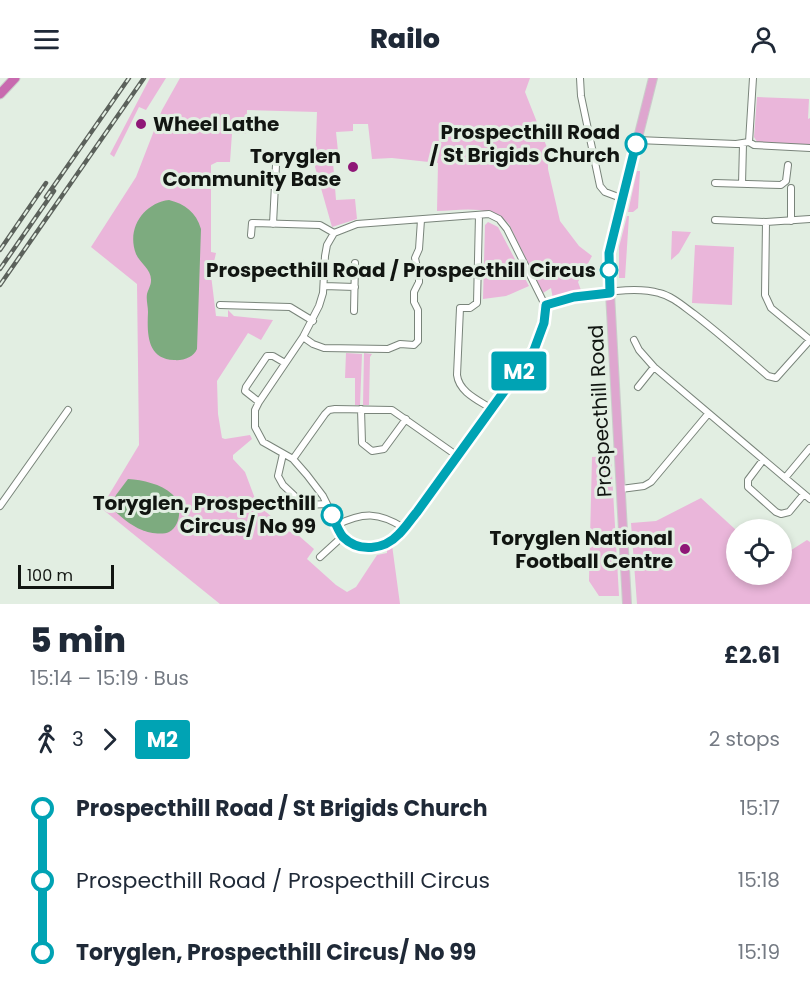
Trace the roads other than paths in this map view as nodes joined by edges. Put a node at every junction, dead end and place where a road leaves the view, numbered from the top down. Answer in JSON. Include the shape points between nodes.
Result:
{"nodes":[{"id":1,"x":15,"y":78,"type":"edge"},
{"id":2,"x":580,"y":78,"type":"edge"},
{"id":3,"x":653,"y":78,"type":"edge"},
{"id":4,"x":753,"y":78,"type":"edge"},
{"id":5,"x":0,"y":94,"type":"edge"},
{"id":6,"x":637,"y":140,"type":"junction"},
{"id":7,"x":746,"y":143,"type":"junction"},
{"id":8,"x":810,"y":148,"type":"edge"},
{"id":9,"x":276,"y":165,"type":"dead end"},
{"id":10,"x":788,"y":165,"type":"dead end"},
{"id":11,"x":716,"y":183,"type":"dead end"},
{"id":12,"x":742,"y":184,"type":"junction"},
{"id":13,"x":791,"y":188,"type":"dead end"},
{"id":14,"x":621,"y":198,"type":"junction"},
{"id":15,"x":479,"y":215,"type":"junction"},
{"id":16,"x":810,"y":219,"type":"edge"},
{"id":17,"x":421,"y":220,"type":"junction"},
{"id":18,"x":715,"y":220,"type":"dead end"},
{"id":19,"x":791,"y":221,"type":"junction"},
{"id":20,"x":766,"y":222,"type":"junction"},
{"id":21,"x":273,"y":224,"type":"junction"},
{"id":22,"x":334,"y":232,"type":"junction"},
{"id":23,"x":251,"y":235,"type":"dead end"},
{"id":24,"x":355,"y":263,"type":"dead end"},
{"id":25,"x":324,"y":286,"type":"junction"},
{"id":26,"x":355,"y":287,"type":"junction"},
{"id":27,"x":610,"y":293,"type":"junction"},
{"id":28,"x":220,"y":305,"type":"dead end"},
{"id":29,"x":546,"y":305,"type":"junction"},
{"id":30,"x":354,"y":311,"type":"dead end"},
{"id":31,"x":313,"y":321,"type":"junction"},
{"id":32,"x":303,"y":337,"type":"junction"},
{"id":33,"x":634,"y":340,"type":"dead end"},
{"id":34,"x":810,"y":340,"type":"edge"},
{"id":35,"x":285,"y":363,"type":"junction"},
{"id":36,"x":654,"y":367,"type":"junction"},
{"id":37,"x":638,"y":387,"type":"dead end"},
{"id":38,"x":259,"y":402,"type":"junction"},
{"id":39,"x":361,"y":409,"type":"junction"},
{"id":40,"x":492,"y":409,"type":"junction"},
{"id":41,"x":68,"y":410,"type":"dead end"},
{"id":42,"x":708,"y":414,"type":"junction"},
{"id":43,"x":406,"y":419,"type":"junction"},
{"id":44,"x":810,"y":448,"type":"edge"},
{"id":45,"x":283,"y":454,"type":"junction"},
{"id":46,"x":456,"y":455,"type":"junction"},
{"id":47,"x":293,"y":459,"type":"junction"},
{"id":48,"x":763,"y":460,"type":"junction"},
{"id":49,"x":785,"y":478,"type":"junction"},
{"id":50,"x":621,"y":489,"type":"junction"},
{"id":51,"x":804,"y":494,"type":"junction"},
{"id":52,"x":810,"y":499,"type":"edge"},
{"id":53,"x":326,"y":504,"type":"junction"},
{"id":54,"x":0,"y":506,"type":"edge"},
{"id":55,"x":337,"y":525,"type":"junction"},
{"id":56,"x":404,"y":528,"type":"junction"},
{"id":57,"x":343,"y":536,"type":"junction"},
{"id":58,"x":320,"y":557,"type":"dead end"},
{"id":59,"x":627,"y":604,"type":"edge"}],
"edges":[{"from":1,"to":5,"type":"highway"},
{"from":2,"to":14,"type":"street","via":[[600,186]]},
{"from":3,"to":6,"type":"main road","name":"Prospecthill Road"},
{"from":4,"to":7,"type":"street"},
{"from":6,"to":7,"type":"street"},
{"from":6,"to":14,"type":"main road","name":"Prospecthill Road"},
{"from":7,"to":8,"type":"street"},
{"from":7,"to":12,"type":"street"},
{"from":9,"to":21,"type":"street"},
{"from":10,"to":12,"type":"street","via":[[786,181],[781,185]]},
{"from":11,"to":12,"type":"street"},
{"from":13,"to":19,"type":"street"},
{"from":14,"to":27,"type":"main road","name":"Prospecthill Road","via":[[609,253]]},
{"from":15,"to":17,"type":"street"},
{"from":15,"to":29,"type":"street","via":[[494,216],[507,228]]},
{"from":15,"to":40,"type":"street","via":[[477,303],[460,308],[457,375],[464,390]]},
{"from":16,"to":19,"type":"street"},
{"from":17,"to":22,"type":"street","via":[[357,224]]},
{"from":17,"to":32,"type":"street","via":[[420,249],[415,258],[419,282],[414,292],[418,310],[418,341],[414,345],[400,344],[388,349],[324,348]]},
{"from":18,"to":20,"type":"street"},
{"from":19,"to":20,"type":"street"},
{"from":20,"to":34,"type":"street","via":[[766,302]]},
{"from":21,"to":22,"type":"street","via":[[320,225]]},
{"from":21,"to":23,"type":"street","via":[[252,223]]},
{"from":22,"to":25,"type":"street","via":[[327,245]]},
{"from":24,"to":26,"type":"street"},
{"from":25,"to":26,"type":"street"},
{"from":25,"to":31,"type":"street"},
{"from":26,"to":30,"type":"street"},
{"from":27,"to":29,"type":"street"},
{"from":27,"to":34,"type":"street","via":[[650,291],[671,298],[772,378],[779,376]]},
{"from":27,"to":50,"type":"main road","name":"Prospecthill Road"},
{"from":28,"to":31,"type":"street","via":[[290,307]]},
{"from":29,"to":40,"type":"street","via":[[534,350]]},
{"from":31,"to":32,"type":"street"},
{"from":32,"to":35,"type":"street"},
{"from":33,"to":36,"type":"street"},
{"from":35,"to":38,"type":"street"},
{"from":35,"to":38,"type":"street","via":[[267,356],[246,387],[247,394]]},
{"from":36,"to":37,"type":"street"},
{"from":36,"to":42,"type":"street"},
{"from":38,"to":45,"type":"street","via":[[255,410],[258,435]]},
{"from":39,"to":43,"type":"street","via":[[392,410]]},
{"from":39,"to":43,"type":"street","via":[[362,443],[372,451],[384,449]]},
{"from":39,"to":47,"type":"street","via":[[329,410]]},
{"from":40,"to":46,"type":"street"},
{"from":41,"to":54,"type":"street"},
{"from":42,"to":48,"type":"street"},
{"from":42,"to":50,"type":"street","via":[[651,482]]},
{"from":43,"to":46,"type":"street"},
{"from":44,"to":49,"type":"street"},
{"from":45,"to":47,"type":"street"},
{"from":45,"to":53,"type":"street","via":[[278,476],[283,485],[302,503]]},
{"from":46,"to":56,"type":"street"},
{"from":47,"to":53,"type":"street"},
{"from":48,"to":49,"type":"street"},
{"from":48,"to":51,"type":"street","via":[[748,480],[748,487],[776,512],[789,512]]},
{"from":49,"to":51,"type":"street"},
{"from":50,"to":59,"type":"main road","name":"Prospecthill Road"},
{"from":51,"to":52,"type":"street"},
{"from":53,"to":55,"type":"street"},
{"from":55,"to":56,"type":"street","via":[[374,515]]},
{"from":55,"to":57,"type":"street"},
{"from":56,"to":57,"type":"street","via":[[382,547],[366,548]]},
{"from":57,"to":58,"type":"street"}]}
